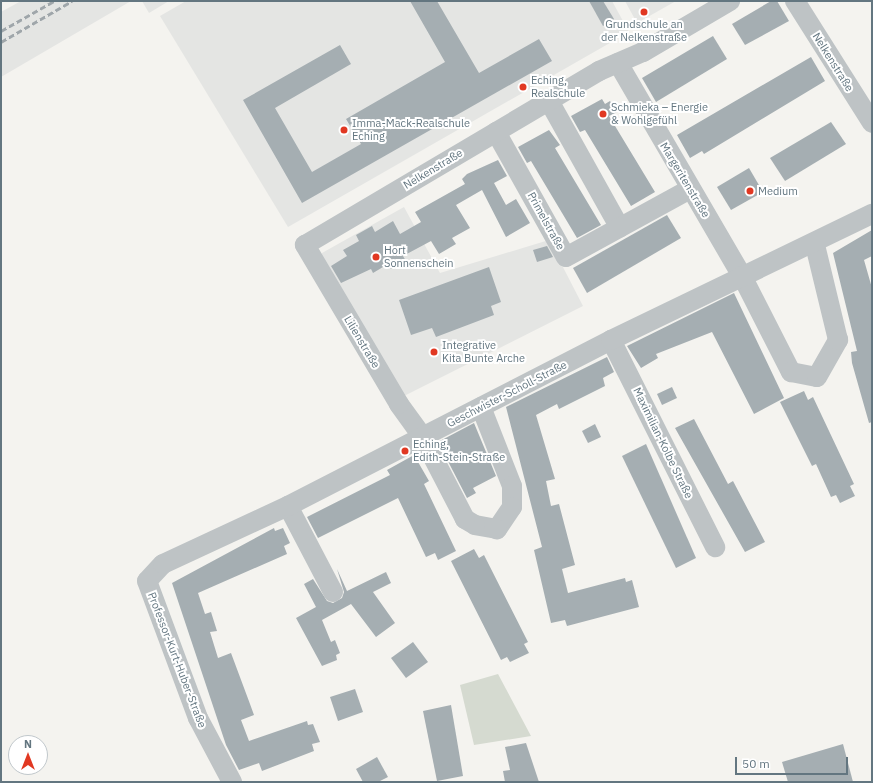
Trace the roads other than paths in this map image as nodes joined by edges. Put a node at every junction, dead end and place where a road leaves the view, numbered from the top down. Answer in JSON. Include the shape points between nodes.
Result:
{"nodes":[{"id":1,"x":730,"y":1,"type":"edge"},
{"id":2,"x":795,"y":1,"type":"edge"},
{"id":3,"x":618,"y":63,"type":"junction"},
{"id":4,"x":549,"y":101,"type":"junction"},
{"id":5,"x":872,"y":123,"type":"edge"},
{"id":6,"x":496,"y":132,"type":"junction"},
{"id":7,"x":690,"y":189,"type":"junction"},
{"id":8,"x":872,"y":214,"type":"edge"},
{"id":9,"x":620,"y":228,"type":"junction"},
{"id":10,"x":305,"y":245,"type":"joint"},
{"id":11,"x":815,"y":245,"type":"junction"},
{"id":12,"x":742,"y":276,"type":"junction"},
{"id":13,"x":611,"y":340,"type":"junction"},
{"id":14,"x":481,"y":407,"type":"junction"},
{"id":15,"x":422,"y":436,"type":"junction"},
{"id":16,"x":288,"y":506,"type":"junction"},
{"id":17,"x":715,"y":547,"type":"dead end"},
{"id":18,"x":147,"y":581,"type":"joint"},
{"id":19,"x":333,"y":592,"type":"dead end"},
{"id":20,"x":232,"y":782,"type":"edge"}],
"edges":[{"from":1,"to":3,"type":"street","name":"Nelkenstraße"},
{"from":2,"to":5,"type":"street","name":"Nelkenstraße"},
{"from":3,"to":4,"type":"street","name":"Nelkenstraße"},
{"from":3,"to":7,"type":"street","name":"Margeritenstraße"},
{"from":4,"to":6,"type":"street","name":"Nelkenstraße"},
{"from":4,"to":9,"type":"street"},
{"from":6,"to":9,"type":"street","name":"Primelstraße","via":[[566,257]]},
{"from":6,"to":10,"type":"street","name":"Nelkenstraße"},
{"from":7,"to":9,"type":"street","name":"Primelstraße"},
{"from":7,"to":12,"type":"street","name":"Margeritenstraße"},
{"from":8,"to":11,"type":"street","name":"Geschwister-Scholl-Straße"},
{"from":10,"to":15,"type":"street","name":"Lilienstraße","via":[[399,404]]},
{"from":11,"to":12,"type":"street","name":"Geschwister-Scholl-Straße"},
{"from":11,"to":12,"type":"street","name":"Margeritenstraße","via":[[838,340],[817,377],[791,372]]},
{"from":12,"to":13,"type":"street","name":"Geschwister-Scholl-Straße"},
{"from":13,"to":14,"type":"street","name":"Geschwister-Scholl-Straße"},
{"from":13,"to":17,"type":"street","name":"Maximilian-Kolbe Straße"},
{"from":14,"to":15,"type":"street","name":"Geschwister-Scholl-Straße"},
{"from":14,"to":15,"type":"street","name":"Lilienstraße","via":[[512,486],[512,507],[497,529],[474,525],[465,519]]},
{"from":15,"to":16,"type":"street","name":"Geschwister-Scholl-Straße"},
{"from":16,"to":18,"type":"street","name":"Geschwister-Scholl-Straße","via":[[163,564]]},
{"from":16,"to":19,"type":"street"},
{"from":18,"to":20,"type":"street","name":"Professor-Kurt-Huber-Straße","via":[[198,718]]}]}
